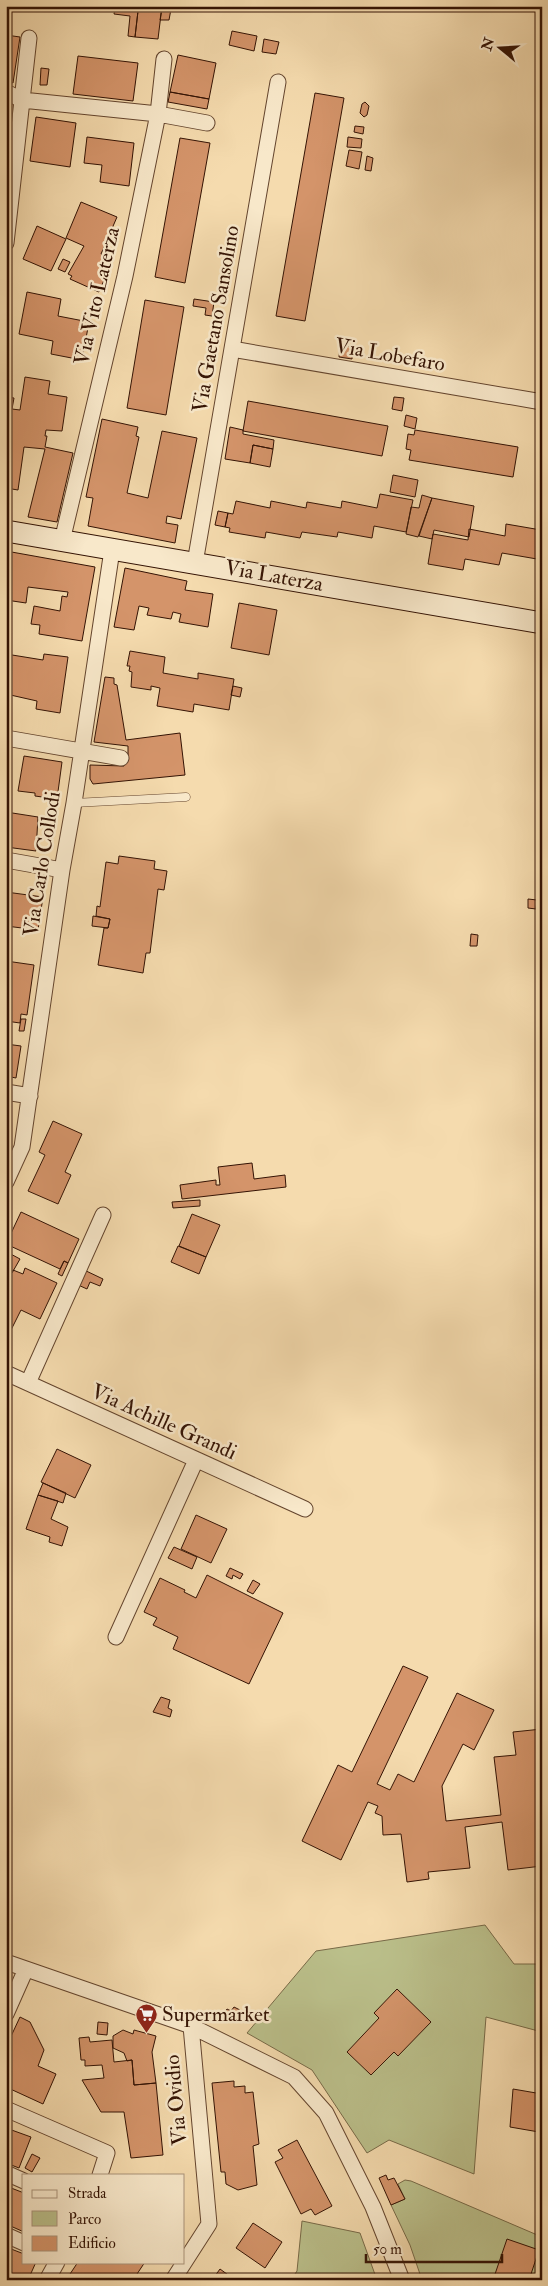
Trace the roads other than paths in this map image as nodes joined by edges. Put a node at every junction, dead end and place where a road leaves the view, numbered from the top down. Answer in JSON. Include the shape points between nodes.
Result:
{"nodes":[{"id":1,"x":29,"y":38,"type":"dead end"},
{"id":2,"x":164,"y":59,"type":"dead end"},
{"id":3,"x":278,"y":82,"type":"dead end"},
{"id":4,"x":6,"y":92,"type":"edge"},
{"id":5,"x":22,"y":100,"type":"junction"},
{"id":6,"x":158,"y":114,"type":"junction"},
{"id":7,"x":207,"y":123,"type":"dead end"},
{"id":8,"x":6,"y":243,"type":"edge"},
{"id":9,"x":232,"y":349,"type":"junction"},
{"id":10,"x":542,"y":402,"type":"edge"},
{"id":11,"x":6,"y":531,"type":"edge"},
{"id":12,"x":62,"y":541,"type":"junction"},
{"id":13,"x":112,"y":550,"type":"junction"},
{"id":14,"x":195,"y":562,"type":"junction"},
{"id":15,"x":542,"y":623,"type":"edge"},
{"id":16,"x":6,"y":738,"type":"edge"},
{"id":17,"x":80,"y":752,"type":"junction"},
{"id":18,"x":121,"y":758,"type":"dead end"},
{"id":19,"x":186,"y":798,"type":"dead end"},
{"id":20,"x":74,"y":803,"type":"junction"},
{"id":21,"x":6,"y":860,"type":"edge"},
{"id":22,"x":62,"y":870,"type":"junction"},
{"id":23,"x":6,"y":1092,"type":"edge"},
{"id":24,"x":30,"y":1096,"type":"junction"},
{"id":25,"x":6,"y":1182,"type":"edge"},
{"id":26,"x":103,"y":1215,"type":"dead end"},
{"id":27,"x":6,"y":1374,"type":"edge"},
{"id":28,"x":28,"y":1383,"type":"junction"},
{"id":29,"x":196,"y":1460,"type":"junction"},
{"id":30,"x":305,"y":1509,"type":"dead end"},
{"id":31,"x":116,"y":1637,"type":"dead end"},
{"id":32,"x":6,"y":1962,"type":"edge"},
{"id":33,"x":26,"y":1969,"type":"junction"},
{"id":34,"x":6,"y":2014,"type":"edge"},
{"id":35,"x":191,"y":2026,"type":"junction"},
{"id":36,"x":6,"y":2109,"type":"edge"},
{"id":37,"x":6,"y":2173,"type":"edge"},
{"id":38,"x":100,"y":2174,"type":"edge"},
{"id":39,"x":22,"y":2180,"type":"edge"},
{"id":40,"x":6,"y":2235,"type":"edge"},
{"id":41,"x":22,"y":2241,"type":"edge"},
{"id":42,"x":185,"y":2260,"type":"edge"},
{"id":43,"x":57,"y":2264,"type":"edge"},
{"id":44,"x":183,"y":2264,"type":"edge"},
{"id":45,"x":47,"y":2280,"type":"edge"},
{"id":46,"x":172,"y":2280,"type":"edge"},
{"id":47,"x":402,"y":2280,"type":"edge"}],
"edges":[{"from":1,"to":5,"type":"street"},
{"from":2,"to":6,"type":"street","name":"Via Vito Laterza"},
{"from":3,"to":9,"type":"street","name":"Via Gaetano Sansolino"},
{"from":4,"to":5,"type":"street"},
{"from":5,"to":6,"type":"street"},
{"from":5,"to":8,"type":"street"},
{"from":6,"to":7,"type":"street"},
{"from":6,"to":12,"type":"street","name":"Via Vito Laterza","via":[[125,276]]},
{"from":9,"to":10,"type":"street","name":"Via Lobefaro"},
{"from":9,"to":14,"type":"street","name":"Via Gaetano Sansolino"},
{"from":11,"to":12,"type":"street","name":"Via Laterza"},
{"from":12,"to":13,"type":"street","name":"Via Laterza"},
{"from":13,"to":14,"type":"street","name":"Via Laterza"},
{"from":13,"to":17,"type":"street","name":"Via Carlo Collodi"},
{"from":14,"to":15,"type":"street","name":"Via Laterza"},
{"from":16,"to":17,"type":"street"},
{"from":17,"to":18,"type":"street"},
{"from":17,"to":20,"type":"street","name":"Via Carlo Collodi"},
{"from":19,"to":20,"type":"lane"},
{"from":20,"to":22,"type":"street","name":"Via Carlo Collodi"},
{"from":21,"to":22,"type":"street"},
{"from":22,"to":24,"type":"street","name":"Via Carlo Collodi"},
{"from":23,"to":24,"type":"street"},
{"from":24,"to":25,"type":"street","name":"Via Carlo Collodi","via":[[22,1147]]},
{"from":26,"to":28,"type":"street"},
{"from":27,"to":28,"type":"street","name":"Via Achille Grandi"},
{"from":28,"to":29,"type":"street","name":"Via Achille Grandi"},
{"from":29,"to":30,"type":"street","name":"Via Achille Grandi"},
{"from":29,"to":31,"type":"street"},
{"from":32,"to":33,"type":"street"},
{"from":33,"to":34,"type":"street"},
{"from":33,"to":35,"type":"street"},
{"from":35,"to":42,"type":"street","name":"Via Ovidio","via":[[209,2224]]},
{"from":35,"to":47,"type":"street","via":[[294,2077],[326,2113],[373,2207]]},
{"from":36,"to":38,"type":"street","via":[[108,2153]]},
{"from":37,"to":39,"type":"street"},
{"from":40,"to":41,"type":"street"},
{"from":43,"to":45,"type":"street"},
{"from":44,"to":46,"type":"street","name":"Via Ovidio"}]}
